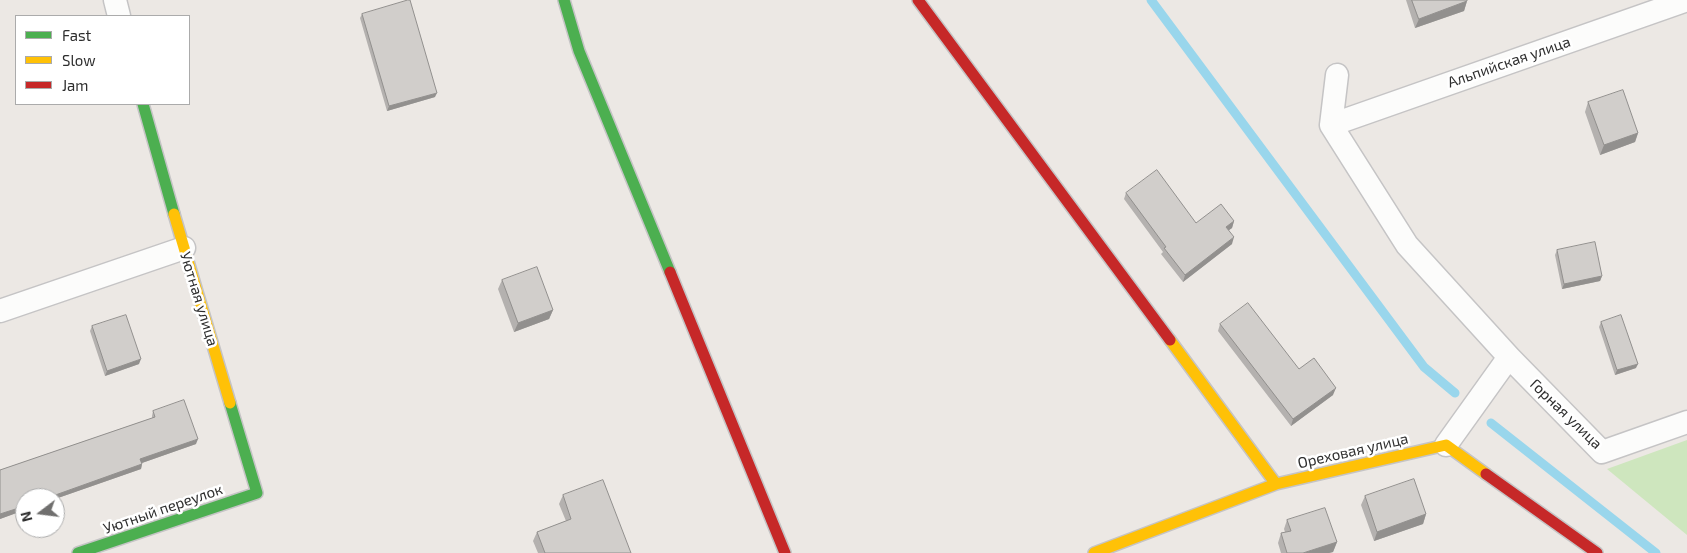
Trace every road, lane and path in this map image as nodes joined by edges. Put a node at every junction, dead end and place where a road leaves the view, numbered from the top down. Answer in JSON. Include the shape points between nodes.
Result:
{"nodes":[{"id":1,"x":115,"y":0,"type":"edge"},
{"id":2,"x":564,"y":0,"type":"edge"},
{"id":3,"x":918,"y":0,"type":"edge"},
{"id":4,"x":1687,"y":0,"type":"edge"},
{"id":5,"x":119,"y":15,"type":"edge"},
{"id":6,"x":1337,"y":75,"type":"dead end"},
{"id":7,"x":144,"y":105,"type":"edge"},
{"id":8,"x":1331,"y":125,"type":"junction"},
{"id":9,"x":184,"y":248,"type":"junction"},
{"id":10,"x":0,"y":311,"type":"edge"},
{"id":11,"x":1509,"y":357,"type":"junction"},
{"id":12,"x":1687,"y":422,"type":"edge"},
{"id":13,"x":1446,"y":445,"type":"junction"},
{"id":14,"x":1276,"y":484,"type":"junction"},
{"id":15,"x":257,"y":493,"type":"joint"},
{"id":16,"x":78,"y":553,"type":"edge"},
{"id":17,"x":785,"y":553,"type":"edge"},
{"id":18,"x":1094,"y":553,"type":"edge"},
{"id":19,"x":1597,"y":553,"type":"edge"}],
"edges":[{"from":1,"to":5,"type":"street"},
{"from":2,"to":17,"type":"street","via":[[579,50]]},
{"from":3,"to":14,"type":"street"},
{"from":4,"to":8,"type":"street","name":"Альпийская улица"},
{"from":6,"to":8,"type":"street"},
{"from":7,"to":9,"type":"street","name":"Уютная улица"},
{"from":8,"to":11,"type":"street","via":[[1407,245]]},
{"from":9,"to":10,"type":"street"},
{"from":9,"to":15,"type":"street","name":"Уютная улица"},
{"from":11,"to":12,"type":"street","name":"Горная улица","via":[[1602,452]]},
{"from":11,"to":13,"type":"street"},
{"from":13,"to":14,"type":"street","name":"Ореховая улица"},
{"from":13,"to":19,"type":"street"},
{"from":14,"to":18,"type":"street","name":"Ореховая улица"},
{"from":15,"to":16,"type":"street","name":"Уютный переулок"}]}
